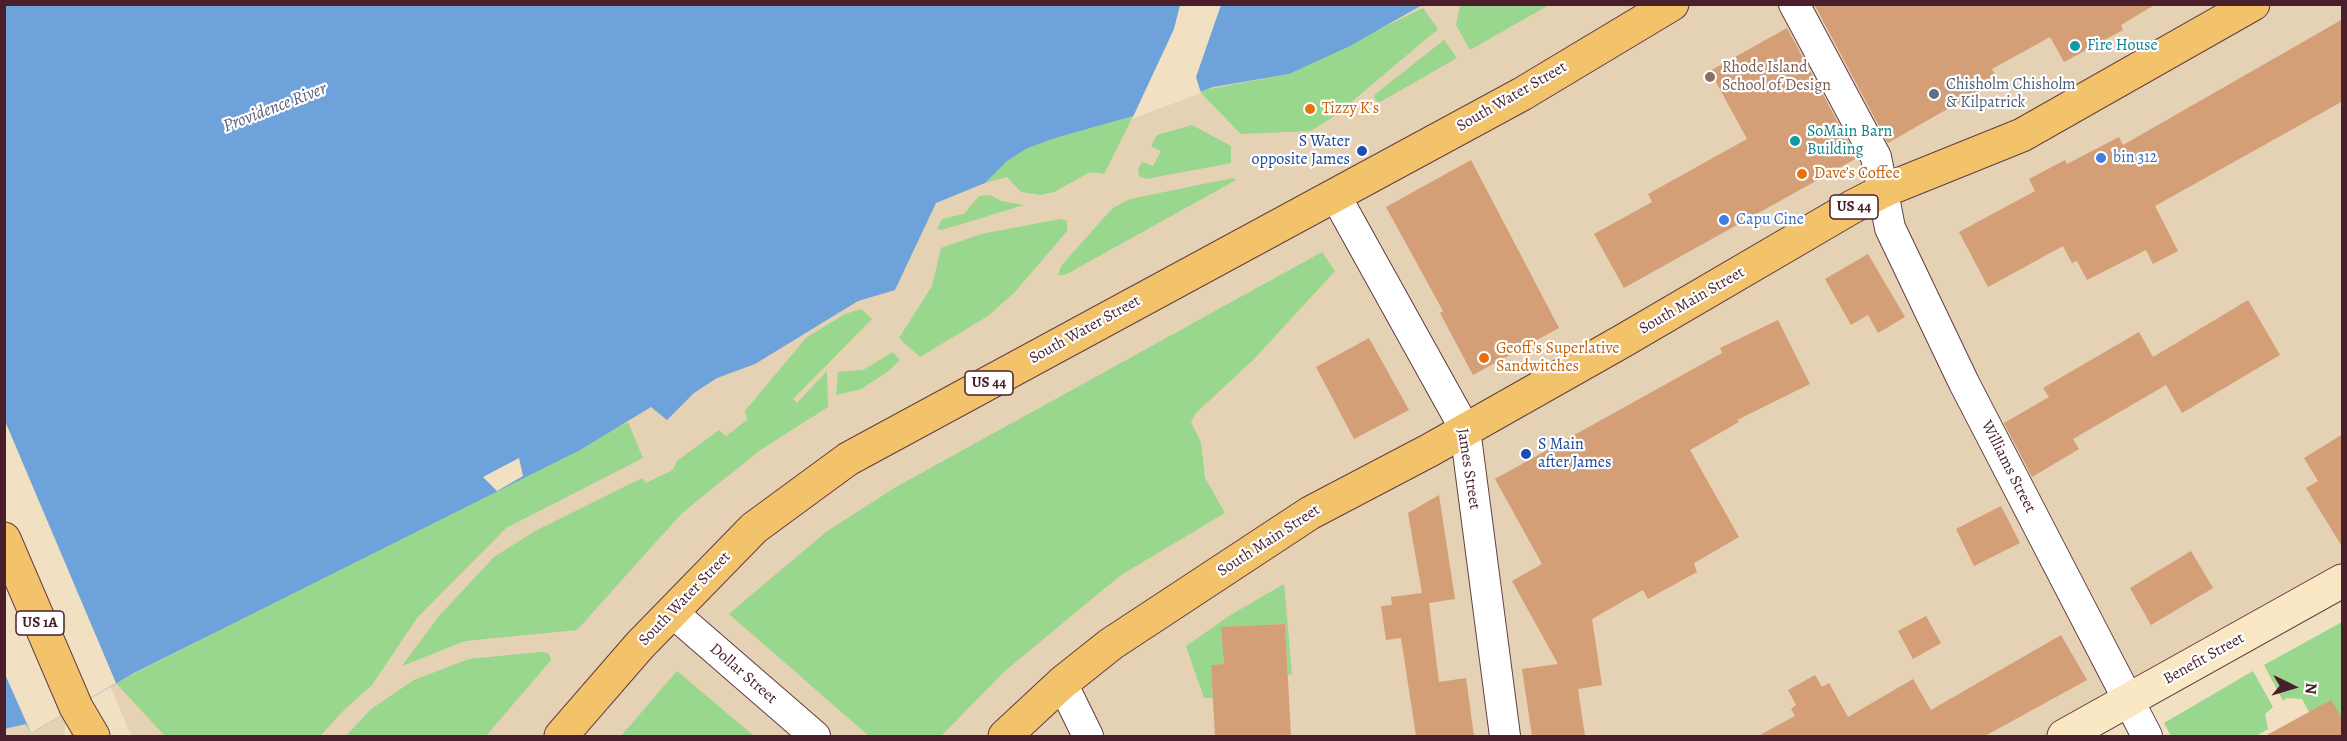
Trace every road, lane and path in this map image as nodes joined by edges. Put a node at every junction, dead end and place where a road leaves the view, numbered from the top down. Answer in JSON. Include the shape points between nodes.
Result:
{"nodes":[{"id":1,"x":1672,"y":4,"type":"edge"},
{"id":2,"x":1794,"y":4,"type":"edge"},
{"id":3,"x":2253,"y":4,"type":"edge"},
{"id":4,"x":1883,"y":191,"type":"junction"},
{"id":5,"x":1335,"y":195,"type":"junction"},
{"id":6,"x":1465,"y":429,"type":"junction"},
{"id":7,"x":4,"y":539,"type":"edge"},
{"id":8,"x":2343,"y":581,"type":"edge"},
{"id":9,"x":672,"y":612,"type":"junction"},
{"id":10,"x":1062,"y":683,"type":"junction"},
{"id":11,"x":2127,"y":702,"type":"junction"},
{"id":12,"x":79,"y":722,"type":"edge"},
{"id":13,"x":93,"y":736,"type":"edge"},
{"id":14,"x":561,"y":736,"type":"edge"},
{"id":15,"x":815,"y":736,"type":"edge"},
{"id":16,"x":1005,"y":736,"type":"edge"},
{"id":17,"x":1088,"y":736,"type":"edge"},
{"id":18,"x":1505,"y":736,"type":"edge"},
{"id":19,"x":2064,"y":736,"type":"edge"},
{"id":20,"x":2147,"y":736,"type":"edge"}],
"edges":[{"from":1,"to":5,"type":"main road","name":"South Water Street","number":"US 44","via":[[1522,94]]},
{"from":2,"to":4,"type":"street","name":"Williams Street","via":[[1876,157]]},
{"from":3,"to":4,"type":"main road","name":"South Main Street","number":"US 44","via":[[2022,135]]},
{"from":4,"to":6,"type":"main road","name":"South Main Street","number":"US 44"},
{"from":4,"to":11,"type":"street","name":"Williams Street","via":[[1890,228],[1964,383]]},
{"from":5,"to":6,"type":"street","name":"James Street"},
{"from":5,"to":9,"type":"main road","name":"South Water Street","number":"US 44","via":[[848,459],[754,528]]},
{"from":6,"to":10,"type":"main road","name":"South Main Street","number":"US 44","via":[[1310,513],[1111,644]]},
{"from":6,"to":18,"type":"street","name":"James Street"},
{"from":7,"to":12,"type":"main road","number":"US 1A"},
{"from":8,"to":11,"type":"street","name":"Benefit Street"},
{"from":9,"to":14,"type":"main road","name":"South Water Street","number":"US 44"},
{"from":9,"to":15,"type":"street","name":"Dollar Street"},
{"from":10,"to":16,"type":"main road","name":"South Main Street","number":"US 44"},
{"from":10,"to":17,"type":"street"},
{"from":11,"to":19,"type":"street","name":"Benefit Street"},
{"from":11,"to":20,"type":"street","name":"Williams Street"},
{"from":12,"to":13,"type":"main road","number":"US 1A"}]}
